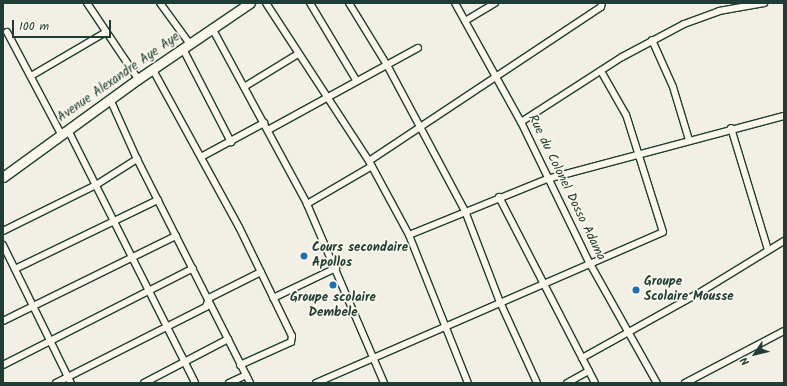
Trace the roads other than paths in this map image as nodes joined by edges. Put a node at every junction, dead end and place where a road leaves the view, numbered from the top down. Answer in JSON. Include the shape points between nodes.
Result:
{"nodes":[{"id":1,"x":86,"y":3,"type":"edge"},
{"id":2,"x":160,"y":3,"type":"edge"},
{"id":3,"x":250,"y":3,"type":"edge"},
{"id":4,"x":266,"y":3,"type":"edge"},
{"id":5,"x":310,"y":3,"type":"edge"},
{"id":6,"x":349,"y":3,"type":"edge"},
{"id":7,"x":455,"y":3,"type":"edge"},
{"id":8,"x":495,"y":3,"type":"edge"},
{"id":9,"x":602,"y":3,"type":"edge"},
{"id":10,"x":764,"y":3,"type":"edge"},
{"id":11,"x":465,"y":21,"type":"junction"},
{"id":12,"x":212,"y":28,"type":"junction"},
{"id":13,"x":6,"y":32,"type":"dead end"},
{"id":14,"x":106,"y":32,"type":"junction"},
{"id":15,"x":652,"y":40,"type":"junction"},
{"id":16,"x":187,"y":46,"type":"junction"},
{"id":17,"x":418,"y":48,"type":"dead end"},
{"id":18,"x":298,"y":54,"type":"junction"},
{"id":19,"x":387,"y":65,"type":"junction"},
{"id":20,"x":153,"y":70,"type":"junction"},
{"id":21,"x":600,"y":71,"type":"junction"},
{"id":22,"x":31,"y":76,"type":"junction"},
{"id":23,"x":496,"y":76,"type":"junction"},
{"id":24,"x":138,"y":79,"type":"junction"},
{"id":25,"x":356,"y":80,"type":"junction"},
{"id":26,"x":244,"y":87,"type":"junction"},
{"id":27,"x":327,"y":97,"type":"junction"},
{"id":28,"x":110,"y":99,"type":"junction"},
{"id":29,"x":784,"y":116,"type":"edge"},
{"id":30,"x":522,"y":122,"type":"junction"},
{"id":31,"x":264,"y":124,"type":"junction"},
{"id":32,"x":421,"y":128,"type":"junction"},
{"id":33,"x":731,"y":128,"type":"junction"},
{"id":34,"x":268,"y":130,"type":"junction"},
{"id":35,"x":64,"y":132,"type":"junction"},
{"id":36,"x":689,"y":140,"type":"junction"},
{"id":37,"x":231,"y":142,"type":"junction"},
{"id":38,"x":637,"y":154,"type":"junction"},
{"id":39,"x":201,"y":157,"type":"junction"},
{"id":40,"x":137,"y":159,"type":"junction"},
{"id":41,"x":370,"y":163,"type":"junction"},
{"id":42,"x":4,"y":173,"type":"edge"},
{"id":43,"x":547,"y":179,"type":"junction"},
{"id":44,"x":96,"y":186,"type":"junction"},
{"id":45,"x":499,"y":196,"type":"junction"},
{"id":46,"x":158,"y":200,"type":"junction"},
{"id":47,"x":307,"y":204,"type":"junction"},
{"id":48,"x":465,"y":211,"type":"junction"},
{"id":49,"x":114,"y":222,"type":"junction"},
{"id":50,"x":3,"y":231,"type":"edge"},
{"id":51,"x":409,"y":235,"type":"junction"},
{"id":52,"x":176,"y":236,"type":"junction"},
{"id":53,"x":784,"y":242,"type":"edge"},
{"id":54,"x":3,"y":245,"type":"edge"},
{"id":55,"x":768,"y":250,"type":"junction"},
{"id":56,"x":132,"y":258,"type":"junction"},
{"id":57,"x":590,"y":262,"type":"junction"},
{"id":58,"x":193,"y":268,"type":"junction"},
{"id":59,"x":336,"y":268,"type":"junction"},
{"id":60,"x":15,"y":269,"type":"junction"},
{"id":61,"x":261,"y":272,"type":"junction"},
{"id":62,"x":544,"y":283,"type":"junction"},
{"id":63,"x":148,"y":292,"type":"junction"},
{"id":64,"x":209,"y":298,"type":"junction"},
{"id":65,"x":274,"y":298,"type":"junction"},
{"id":66,"x":500,"y":302,"type":"junction"},
{"id":67,"x":34,"y":306,"type":"junction"},
{"id":68,"x":3,"y":321,"type":"edge"},
{"id":69,"x":167,"y":327,"type":"junction"},
{"id":70,"x":447,"y":328,"type":"junction"},
{"id":71,"x":784,"y":331,"type":"edge"},
{"id":72,"x":628,"y":333,"type":"junction"},
{"id":73,"x":228,"y":339,"type":"junction"},
{"id":74,"x":51,"y":342,"type":"junction"},
{"id":75,"x":374,"y":358,"type":"junction"},
{"id":76,"x":582,"y":358,"type":"junction"},
{"id":77,"x":185,"y":363,"type":"junction"},
{"id":78,"x":3,"y":365,"type":"edge"},
{"id":79,"x":240,"y":365,"type":"junction"},
{"id":80,"x":588,"y":371,"type":"junction"},
{"id":81,"x":246,"y":375,"type":"junction"},
{"id":82,"x":70,"y":380,"type":"edge"},
{"id":83,"x":320,"y":382,"type":"edge"},
{"id":84,"x":56,"y":383,"type":"edge"},
{"id":85,"x":144,"y":383,"type":"edge"},
{"id":86,"x":195,"y":383,"type":"edge"},
{"id":87,"x":229,"y":383,"type":"edge"},
{"id":88,"x":250,"y":383,"type":"edge"},
{"id":89,"x":384,"y":383,"type":"edge"},
{"id":90,"x":468,"y":383,"type":"edge"},
{"id":91,"x":537,"y":383,"type":"edge"},
{"id":92,"x":567,"y":383,"type":"edge"},
{"id":93,"x":595,"y":383,"type":"edge"},
{"id":94,"x":657,"y":383,"type":"edge"},
{"id":95,"x":685,"y":383,"type":"edge"}],
"edges":[{"from":1,"to":14,"type":"street"},
{"from":2,"to":16,"type":"street"},
{"from":3,"to":12,"type":"street","name":"Avenue Alexandre Aye Aye"},
{"from":4,"to":18,"type":"street"},
{"from":5,"to":25,"type":"street"},
{"from":6,"to":19,"type":"street"},
{"from":7,"to":11,"type":"street","name":"Rue du Colonel Dosso Adama"},
{"from":8,"to":11,"type":"street"},
{"from":9,"to":23,"type":"street","via":[[601,7]]},
{"from":10,"to":15,"type":"street","via":[[701,16]]},
{"from":11,"to":23,"type":"street","name":"Rue du Colonel Dosso Adama"},
{"from":12,"to":16,"type":"street","name":"Avenue Alexandre Aye Aye"},
{"from":12,"to":26,"type":"street"},
{"from":13,"to":22,"type":"street"},
{"from":14,"to":22,"type":"street"},
{"from":14,"to":24,"type":"street"},
{"from":15,"to":21,"type":"street"},
{"from":15,"to":36,"type":"street","via":[[673,87]]},
{"from":16,"to":20,"type":"street","name":"Avenue Alexandre Aye Aye"},
{"from":16,"to":37,"type":"street"},
{"from":17,"to":19,"type":"street"},
{"from":18,"to":26,"type":"street"},
{"from":18,"to":27,"type":"street"},
{"from":19,"to":25,"type":"street"},
{"from":19,"to":32,"type":"street"},
{"from":20,"to":24,"type":"street","name":"Avenue Alexandre Aye Aye"},
{"from":20,"to":39,"type":"street"},
{"from":21,"to":30,"type":"street"},
{"from":21,"to":38,"type":"street","via":[[626,115]]},
{"from":22,"to":35,"type":"street"},
{"from":23,"to":30,"type":"street","name":"Rue du Colonel Dosso Adama"},
{"from":23,"to":32,"type":"street"},
{"from":24,"to":28,"type":"street","name":"Avenue Alexandre Aye Aye"},
{"from":25,"to":27,"type":"street"},
{"from":26,"to":31,"type":"street"},
{"from":27,"to":34,"type":"street"},
{"from":27,"to":41,"type":"street"},
{"from":28,"to":35,"type":"street","name":"Avenue Alexandre Aye Aye"},
{"from":28,"to":40,"type":"street"},
{"from":29,"to":33,"type":"street"},
{"from":30,"to":43,"type":"street","name":"Rue du Colonel Dosso Adama"},
{"from":31,"to":34,"type":"street"},
{"from":31,"to":37,"type":"street"},
{"from":32,"to":41,"type":"street"},
{"from":32,"to":48,"type":"street"},
{"from":33,"to":36,"type":"street"},
{"from":33,"to":55,"type":"street"},
{"from":34,"to":47,"type":"street"},
{"from":35,"to":42,"type":"street","name":"Avenue Alexandre Aye Aye"},
{"from":35,"to":44,"type":"street"},
{"from":36,"to":38,"type":"street"},
{"from":37,"to":39,"type":"street"},
{"from":38,"to":43,"type":"street"},
{"from":38,"to":57,"type":"street","via":[[663,232]]},
{"from":39,"to":61,"type":"street"},
{"from":40,"to":44,"type":"street"},
{"from":40,"to":46,"type":"street"},
{"from":41,"to":47,"type":"street"},
{"from":41,"to":51,"type":"street"},
{"from":43,"to":45,"type":"street"},
{"from":43,"to":57,"type":"street","name":"Rue du Colonel Dosso Adama"},
{"from":44,"to":49,"type":"street"},
{"from":44,"to":50,"type":"street"},
{"from":45,"to":48,"type":"street"},
{"from":45,"to":62,"type":"street"},
{"from":46,"to":49,"type":"street"},
{"from":46,"to":52,"type":"street"},
{"from":47,"to":59,"type":"street"},
{"from":48,"to":51,"type":"street"},
{"from":48,"to":66,"type":"street"},
{"from":49,"to":56,"type":"street"},
{"from":49,"to":60,"type":"street"},
{"from":51,"to":70,"type":"street"},
{"from":52,"to":56,"type":"street"},
{"from":52,"to":58,"type":"street"},
{"from":53,"to":55,"type":"street"},
{"from":54,"to":60,"type":"street"},
{"from":55,"to":72,"type":"street"},
{"from":56,"to":63,"type":"street"},
{"from":56,"to":67,"type":"street"},
{"from":57,"to":62,"type":"street"},
{"from":57,"to":72,"type":"street","name":"Rue du Colonel Dosso Adama"},
{"from":58,"to":63,"type":"street"},
{"from":58,"to":64,"type":"street"},
{"from":59,"to":65,"type":"street"},
{"from":59,"to":75,"type":"street"},
{"from":60,"to":67,"type":"street"},
{"from":61,"to":64,"type":"street"},
{"from":61,"to":65,"type":"street"},
{"from":62,"to":66,"type":"street"},
{"from":62,"to":76,"type":"street"},
{"from":63,"to":69,"type":"street"},
{"from":63,"to":74,"type":"street"},
{"from":64,"to":69,"type":"street","via":[[206,307]]},
{"from":64,"to":73,"type":"street"},
{"from":65,"to":79,"type":"street","via":[[292,340]]},
{"from":66,"to":70,"type":"street"},
{"from":66,"to":91,"type":"street"},
{"from":67,"to":68,"type":"street"},
{"from":67,"to":74,"type":"street"},
{"from":69,"to":77,"type":"street"},
{"from":69,"to":82,"type":"street"},
{"from":70,"to":75,"type":"street"},
{"from":70,"to":90,"type":"street"},
{"from":71,"to":95,"type":"street"},
{"from":72,"to":76,"type":"street"},
{"from":72,"to":94,"type":"street","name":"Rue du Colonel Dosso Adama"},
{"from":73,"to":77,"type":"street"},
{"from":73,"to":79,"type":"street"},
{"from":74,"to":78,"type":"street"},
{"from":74,"to":82,"type":"street"},
{"from":75,"to":83,"type":"street"},
{"from":75,"to":89,"type":"street"},
{"from":76,"to":80,"type":"street"},
{"from":77,"to":85,"type":"street"},
{"from":77,"to":86,"type":"street"},
{"from":79,"to":81,"type":"street"},
{"from":80,"to":92,"type":"street"},
{"from":80,"to":93,"type":"street"},
{"from":81,"to":87,"type":"street"},
{"from":81,"to":88,"type":"street"},
{"from":82,"to":84,"type":"street"}]}
